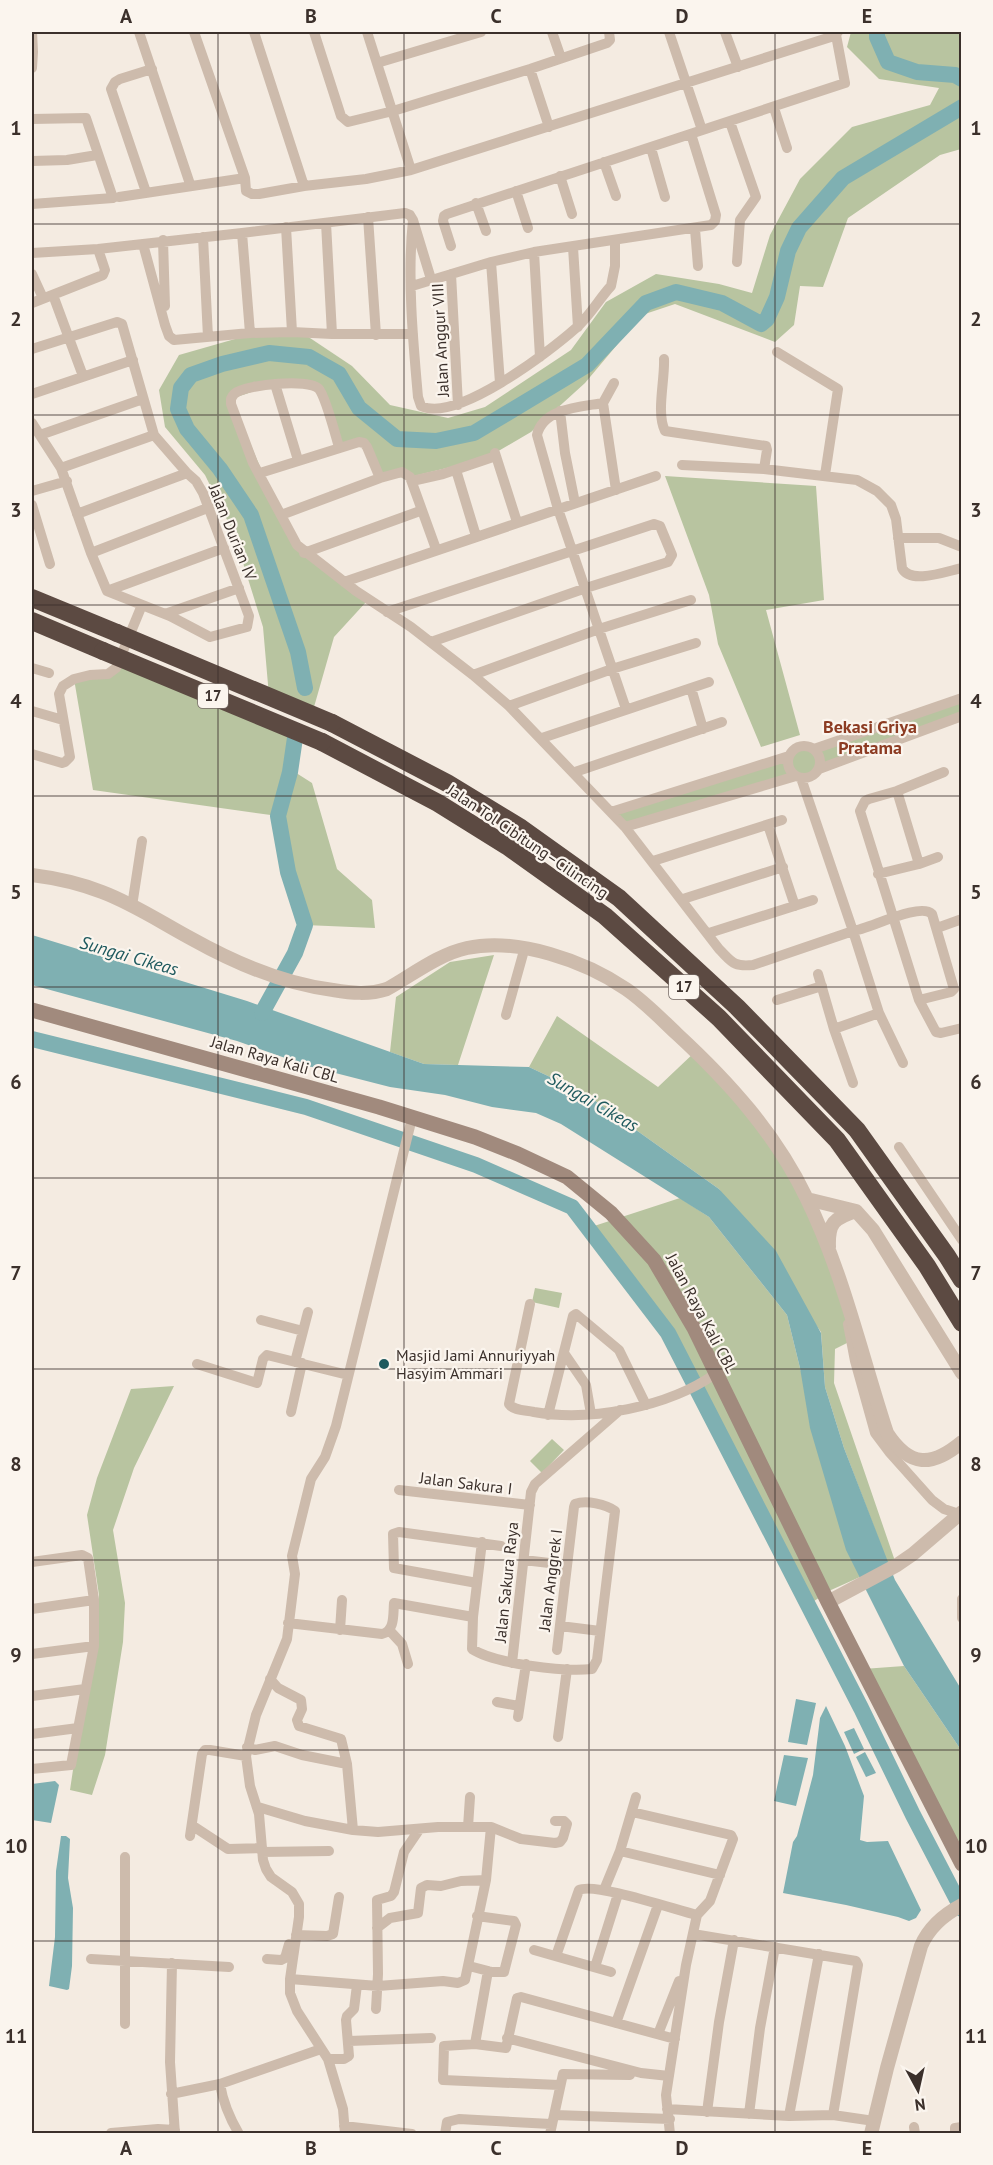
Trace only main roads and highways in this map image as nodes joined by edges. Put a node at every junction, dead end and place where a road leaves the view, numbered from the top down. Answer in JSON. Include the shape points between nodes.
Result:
{"nodes":[{"id":1,"x":32,"y":598,"type":"edge"},
{"id":2,"x":32,"y":621,"type":"edge"},
{"id":3,"x":32,"y":1010,"type":"edge"},
{"id":4,"x":962,"y":1280,"type":"edge"},
{"id":5,"x":962,"y":1323,"type":"edge"},
{"id":6,"x":962,"y":1864,"type":"edge"}],
"edges":[{"from":1,"to":4,"type":"highway","name":"Jalan Tol Cibitung–Cilincing","number":"17","bridge":true,"via":[[332,723],[512,822],[619,898],[737,1007],[857,1130]]},
{"from":2,"to":5,"type":"highway","name":"Jalan Tol Cibitung–Cilincing","number":"17","bridge":true,"via":[[322,742],[438,803],[507,846],[605,916],[719,1018],[837,1140],[927,1266]]},
{"from":3,"to":6,"type":"main road","name":"Jalan Raya Kali CBL","via":[[475,1137],[567,1177],[599,1202],[654,1260],[694,1328],[709,1378]]}]}
